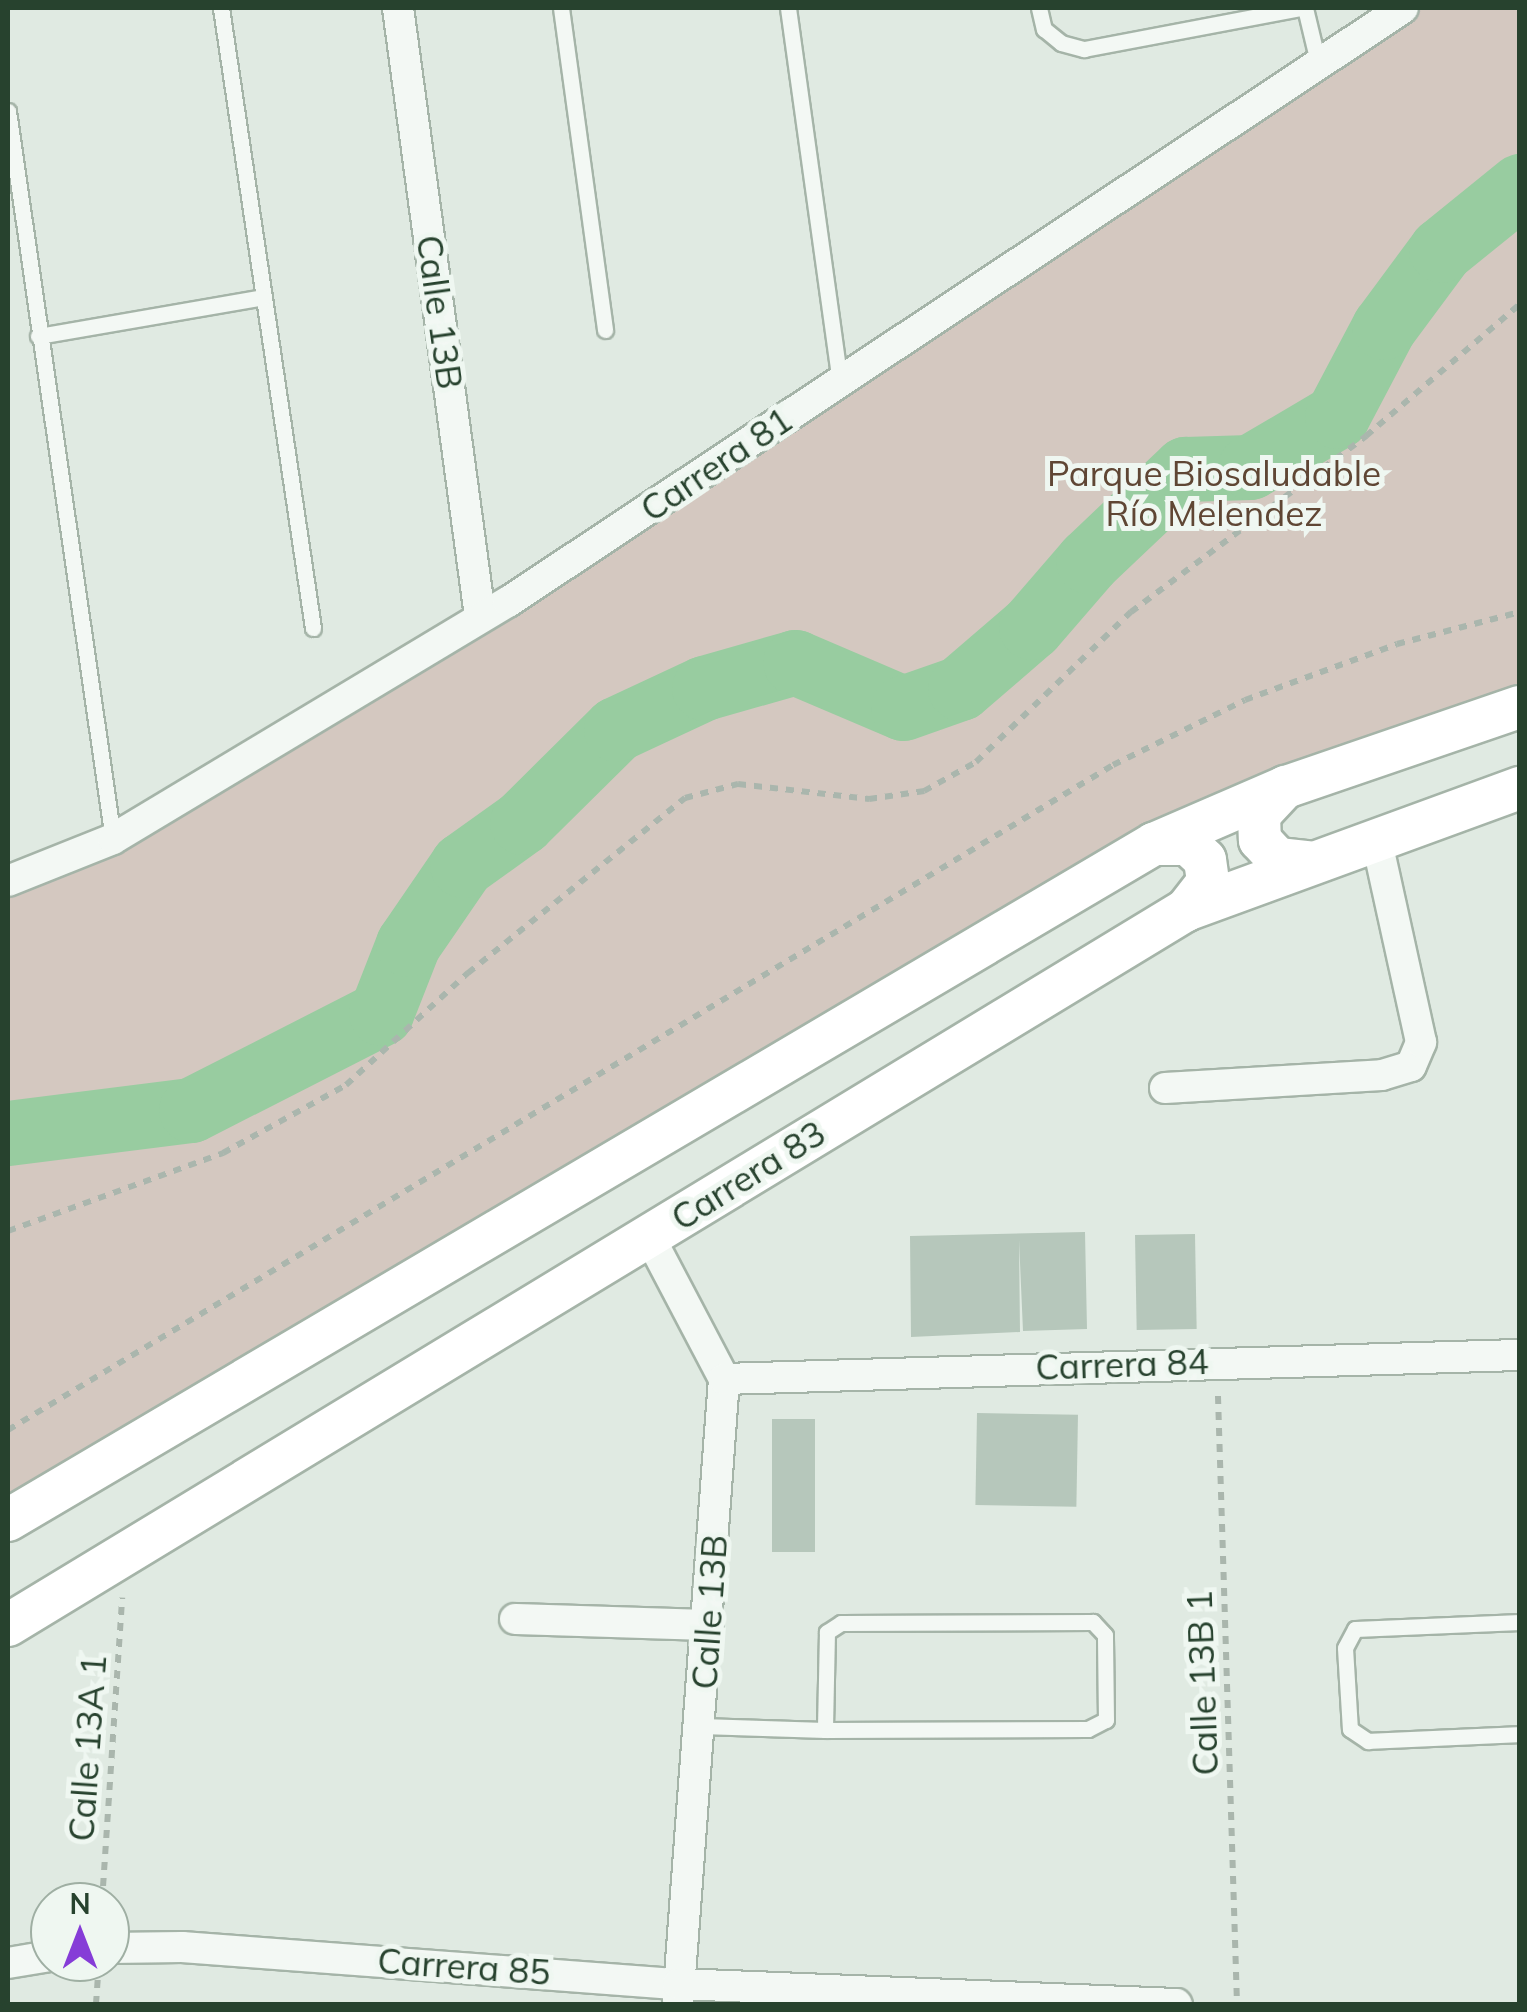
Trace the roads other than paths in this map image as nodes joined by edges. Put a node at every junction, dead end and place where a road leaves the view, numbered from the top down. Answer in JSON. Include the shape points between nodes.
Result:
{"nodes":[{"id":1,"x":221,"y":8,"type":"edge"},
{"id":2,"x":398,"y":8,"type":"edge"},
{"id":3,"x":561,"y":8,"type":"edge"},
{"id":4,"x":788,"y":8,"type":"edge"},
{"id":5,"x":1039,"y":8,"type":"edge"},
{"id":6,"x":1303,"y":8,"type":"edge"},
{"id":7,"x":1403,"y":8,"type":"edge"},
{"id":8,"x":1318,"y":62,"type":"junction"},
{"id":9,"x":8,"y":110,"type":"edge"},
{"id":10,"x":264,"y":297,"type":"junction"},
{"id":11,"x":604,"y":330,"type":"dead end"},
{"id":12,"x":38,"y":336,"type":"junction"},
{"id":13,"x":840,"y":382,"type":"junction"},
{"id":14,"x":480,"y":616,"type":"junction"},
{"id":15,"x":313,"y":628,"type":"dead end"},
{"id":16,"x":1520,"y":706,"type":"edge"},
{"id":17,"x":1286,"y":787,"type":"junction"},
{"id":18,"x":1520,"y":788,"type":"edge"},
{"id":19,"x":1376,"y":838,"type":"junction"},
{"id":20,"x":114,"y":839,"type":"junction"},
{"id":21,"x":1154,"y":844,"type":"junction"},
{"id":22,"x":1308,"y":862,"type":"junction"},
{"id":23,"x":8,"y":881,"type":"edge"},
{"id":24,"x":1186,"y":910,"type":"junction"},
{"id":25,"x":1165,"y":1088,"type":"dead end"},
{"id":26,"x":649,"y":1236,"type":"junction"},
{"id":27,"x":1520,"y":1355,"type":"edge"},
{"id":28,"x":724,"y":1379,"type":"junction"},
{"id":29,"x":8,"y":1520,"type":"edge"},
{"id":30,"x":515,"y":1619,"type":"dead end"},
{"id":31,"x":1520,"y":1622,"type":"edge"},
{"id":32,"x":708,"y":1624,"type":"junction"},
{"id":33,"x":8,"y":1625,"type":"edge"},
{"id":34,"x":701,"y":1726,"type":"junction"},
{"id":35,"x":825,"y":1730,"type":"junction"},
{"id":36,"x":1520,"y":1734,"type":"edge"},
{"id":37,"x":130,"y":1948,"type":"edge"},
{"id":38,"x":678,"y":1994,"type":"edge"},
{"id":39,"x":1176,"y":2004,"type":"edge"}],
"edges":[{"from":1,"to":10,"type":"lane"},
{"from":2,"to":14,"type":"street","name":"Calle 13B"},
{"from":3,"to":11,"type":"lane"},
{"from":4,"to":13,"type":"lane"},
{"from":5,"to":6,"type":"lane","via":[[1044,29],[1061,44],[1084,50]]},
{"from":6,"to":8,"type":"lane"},
{"from":7,"to":8,"type":"street","name":"Carrera 81"},
{"from":8,"to":13,"type":"street","name":"Carrera 81"},
{"from":9,"to":12,"type":"lane"},
{"from":10,"to":12,"type":"lane"},
{"from":10,"to":15,"type":"lane"},
{"from":12,"to":20,"type":"lane"},
{"from":13,"to":14,"type":"street","name":"Carrera 81"},
{"from":14,"to":20,"type":"street","name":"Carrera 81"},
{"from":16,"to":17,"type":"street"},
{"from":17,"to":21,"type":"street"},
{"from":17,"to":22,"type":"street","via":[[1259,815],[1260,840],[1278,859]]},
{"from":18,"to":19,"type":"street","name":"Carrera 83"},
{"from":19,"to":22,"type":"street","name":"Carrera 83"},
{"from":19,"to":25,"type":"street","via":[[1421,1042],[1411,1066],[1382,1075]]},
{"from":20,"to":23,"type":"street","name":"Carrera 81"},
{"from":21,"to":24,"type":"street","via":[[1188,844],[1205,860],[1208,882]]},
{"from":21,"to":29,"type":"street"},
{"from":22,"to":24,"type":"street","name":"Carrera 83"},
{"from":24,"to":26,"type":"street","name":"Carrera 83"},
{"from":26,"to":28,"type":"street"},
{"from":26,"to":33,"type":"street","name":"Carrera 83"},
{"from":27,"to":28,"type":"street","name":"Carrera 84"},
{"from":28,"to":32,"type":"street","name":"Calle 13B"},
{"from":30,"to":32,"type":"street"},
{"from":31,"to":36,"type":"lane","via":[[1355,1629],[1345,1648],[1350,1729],[1368,1741]]},
{"from":32,"to":34,"type":"street","name":"Calle 13B"},
{"from":34,"to":35,"type":"lane"},
{"from":34,"to":38,"type":"street","name":"Calle 13B"},
{"from":35,"to":35,"type":"lane","via":[[1088,1729],[1106,1720],[1105,1635],[1093,1622],[841,1623],[827,1632]]},
{"from":37,"to":38,"type":"street","name":"Carrera 85","via":[[202,1948]]},
{"from":38,"to":39,"type":"street","name":"Carrera 85"}]}
